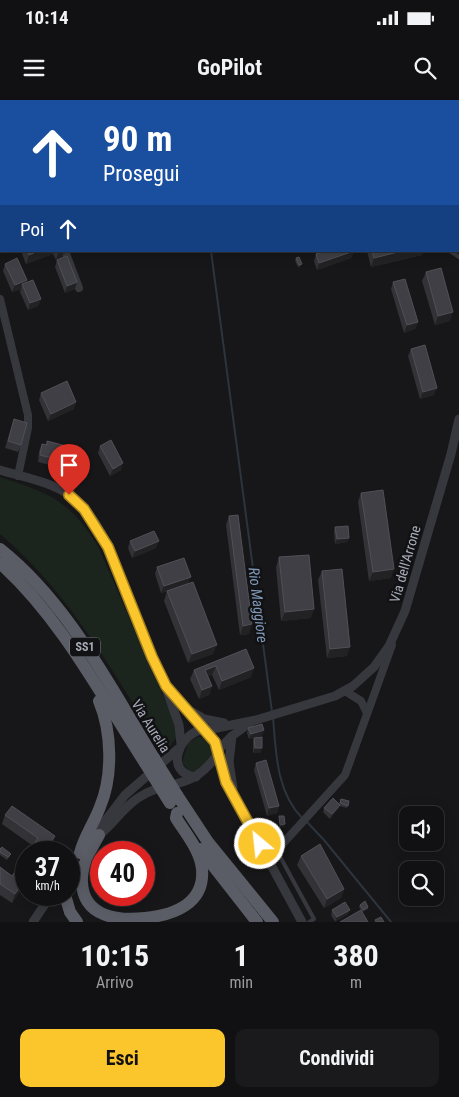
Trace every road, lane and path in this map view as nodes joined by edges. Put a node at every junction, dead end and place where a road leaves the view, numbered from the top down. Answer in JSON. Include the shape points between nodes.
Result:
{"nodes":[{"id":1,"x":65,"y":252,"type":"edge"},
{"id":2,"x":79,"y":288,"type":"edge"},
{"id":3,"x":0,"y":299,"type":"edge"},
{"id":4,"x":3,"y":321,"type":"edge"},
{"id":5,"x":459,"y":419,"type":"edge"},
{"id":6,"x":0,"y":470,"type":"edge"},
{"id":7,"x":18,"y":476,"type":"junction"},
{"id":8,"x":0,"y":549,"type":"edge"},
{"id":9,"x":0,"y":564,"type":"edge"},
{"id":10,"x":400,"y":624,"type":"junction"},
{"id":11,"x":75,"y":655,"type":"junction"},
{"id":12,"x":166,"y":686,"type":"junction"},
{"id":13,"x":345,"y":691,"type":"junction"},
{"id":14,"x":180,"y":703,"type":"junction"},
{"id":15,"x":367,"y":713,"type":"junction"},
{"id":16,"x":258,"y":720,"type":"junction"},
{"id":17,"x":229,"y":724,"type":"junction"},
{"id":18,"x":205,"y":730,"type":"junction"},
{"id":19,"x":232,"y":736,"type":"junction"},
{"id":20,"x":179,"y":746,"type":"junction"},
{"id":21,"x":218,"y":752,"type":"junction"},
{"id":22,"x":150,"y":761,"type":"junction"},
{"id":23,"x":196,"y":777,"type":"junction"},
{"id":24,"x":235,"y":797,"type":"junction"},
{"id":25,"x":174,"y":803,"type":"junction"},
{"id":26,"x":94,"y":838,"type":"junction"},
{"id":27,"x":277,"y":851,"type":"junction"},
{"id":28,"x":80,"y":853,"type":"joint"},
{"id":29,"x":268,"y":860,"type":"junction"},
{"id":30,"x":44,"y":906,"type":"edge"},
{"id":31,"x":68,"y":906,"type":"edge"},
{"id":32,"x":33,"y":922,"type":"edge"},
{"id":33,"x":77,"y":922,"type":"edge"},
{"id":34,"x":257,"y":922,"type":"edge"},
{"id":35,"x":272,"y":922,"type":"edge"},
{"id":36,"x":302,"y":922,"type":"edge"},
{"id":37,"x":309,"y":922,"type":"edge"}],
"edges":[{"from":1,"to":2,"type":"street"},
{"from":3,"to":4,"type":"street"},
{"from":4,"to":7,"type":"street","via":[[28,419]]},
{"from":5,"to":10,"type":"street","name":"Via dell'Arrone","via":[[449,464]]},
{"from":6,"to":7,"type":"street"},
{"from":7,"to":12,"type":"street","via":[[69,495],[93,521],[111,554]]},
{"from":8,"to":22,"type":"highway","name":"Via Aurelia","number":"SS1","via":[[36,582],[66,619]]},
{"from":9,"to":11,"type":"highway","name":"Via Aurelia","number":"SS1","via":[[37,601]]},
{"from":10,"to":13,"type":"street","via":[[390,646],[377,663]]},
{"from":10,"to":15,"type":"street","name":"Via dell'Arrone"},
{"from":11,"to":22,"type":"highway","name":"Via Aurelia","number":"SS1"},
{"from":11,"to":28,"type":"highway","via":[[100,704],[108,738],[105,794]]},
{"from":12,"to":14,"type":"street"},
{"from":12,"to":20,"type":"street","via":[[180,728]]},
{"from":13,"to":15,"type":"street","via":[[361,702]]},
{"from":13,"to":16,"type":"street"},
{"from":14,"to":17,"type":"street","via":[[200,717]]},
{"from":14,"to":18,"type":"street"},
{"from":15,"to":27,"type":"street","name":"Via dell'Arrone","via":[[345,775]]},
{"from":16,"to":17,"type":"street"},
{"from":16,"to":19,"type":"street"},
{"from":17,"to":18,"type":"street"},
{"from":18,"to":20,"type":"street","via":[[190,733]]},
{"from":18,"to":21,"type":"street","via":[[215,742]]},
{"from":19,"to":21,"type":"street"},
{"from":19,"to":24,"type":"street","via":[[229,765]]},
{"from":20,"to":23,"type":"street","via":[[176,760],[179,767],[187,775]]},
{"from":20,"to":26,"type":"street","via":[[125,795],[94,832]]},
{"from":21,"to":23,"type":"street"},
{"from":21,"to":24,"type":"street","via":[[224,778]]},
{"from":22,"to":25,"type":"highway","name":"Via Aurelia","number":"SS1","bridge":true},
{"from":23,"to":26,"type":"street","via":[[141,796]]},
{"from":24,"to":29,"type":"street"},
{"from":25,"to":26,"type":"highway","via":[[176,818],[197,852],[202,873],[194,898],[170,914],[119,920],[104,915],[89,904],[82,876]]},
{"from":25,"to":34,"type":"highway","name":"Via Aurelia","number":"SS1","via":[[200,849]]},
{"from":25,"to":35,"type":"highway","name":"Via Aurelia","number":"SS1"},
{"from":26,"to":28,"type":"street"},
{"from":27,"to":29,"type":"street","name":"Via dell'Arrone"},
{"from":27,"to":37,"type":"lane","via":[[314,919]]},
{"from":29,"to":36,"type":"street"},
{"from":30,"to":32,"type":"street"},
{"from":31,"to":33,"type":"highway"}]}
